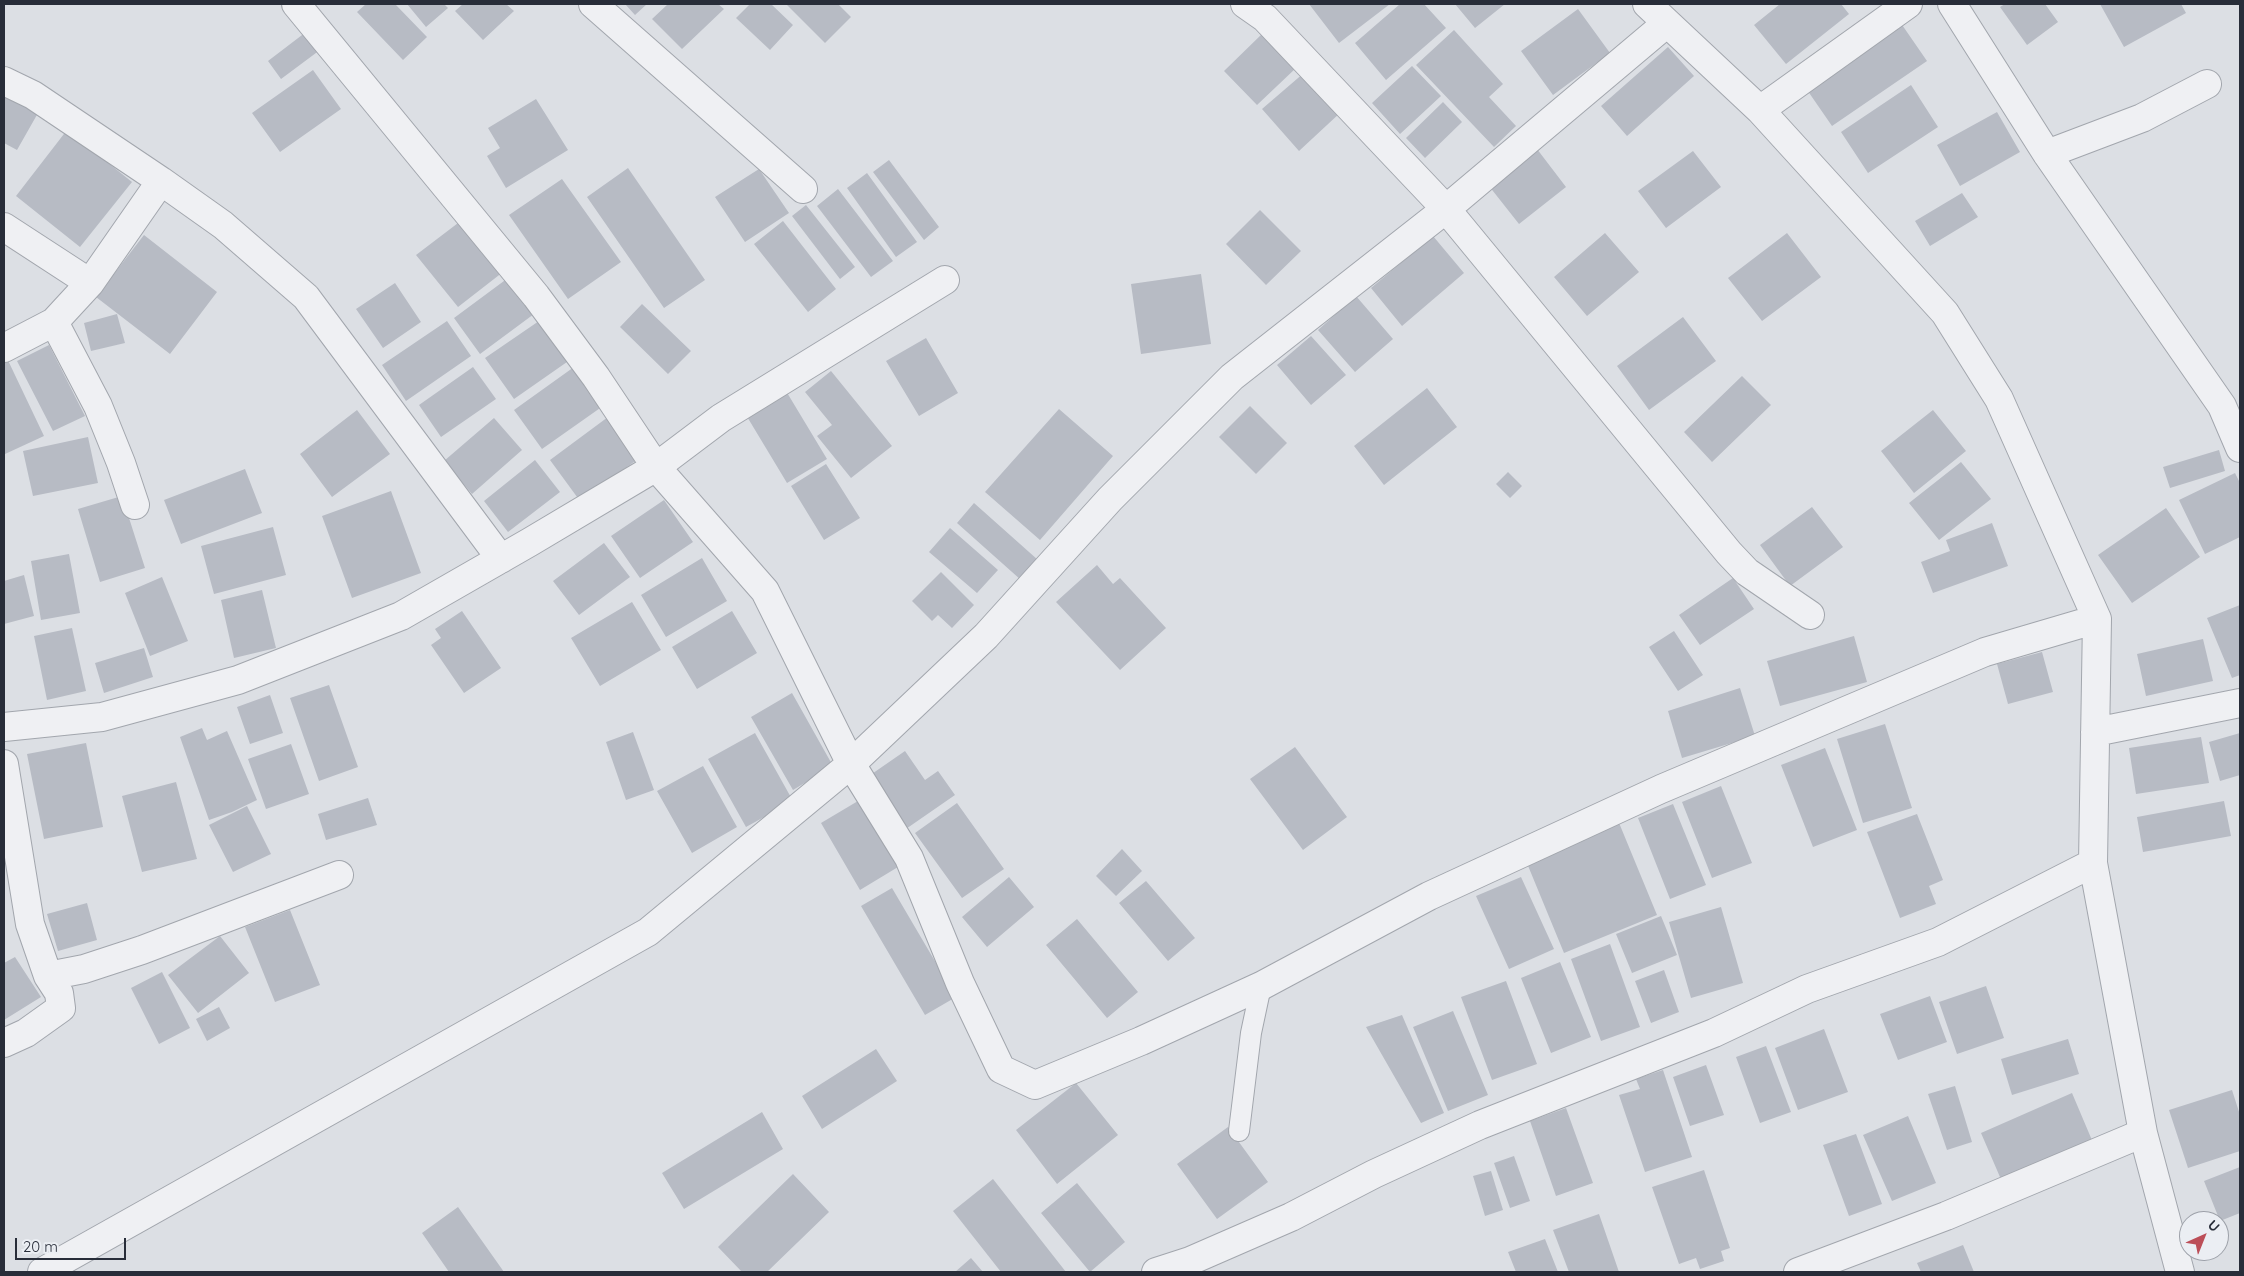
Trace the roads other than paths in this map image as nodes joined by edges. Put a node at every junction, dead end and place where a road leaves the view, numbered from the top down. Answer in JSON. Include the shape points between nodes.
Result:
{"nodes":[{"id":1,"x":593,"y":4,"type":"edge"},
{"id":2,"x":1245,"y":4,"type":"edge"},
{"id":3,"x":1647,"y":4,"type":"edge"},
{"id":4,"x":1908,"y":4,"type":"edge"},
{"id":5,"x":1952,"y":4,"type":"edge"},
{"id":6,"x":304,"y":7,"type":"edge"},
{"id":7,"x":1667,"y":23,"type":"junction"},
{"id":8,"x":4,"y":81,"type":"edge"},
{"id":9,"x":2207,"y":84,"type":"dead end"},
{"id":10,"x":1760,"y":110,"type":"junction"},
{"id":11,"x":2046,"y":154,"type":"junction"},
{"id":12,"x":161,"y":181,"type":"junction"},
{"id":13,"x":804,"y":189,"type":"dead end"},
{"id":14,"x":1446,"y":209,"type":"junction"},
{"id":15,"x":4,"y":227,"type":"edge"},
{"id":16,"x":945,"y":280,"type":"dead end"},
{"id":17,"x":90,"y":283,"type":"junction"},
{"id":18,"x":54,"y":322,"type":"junction"},
{"id":19,"x":4,"y":348,"type":"edge"},
{"id":20,"x":2240,"y":448,"type":"edge"},
{"id":21,"x":656,"y":467,"type":"junction"},
{"id":22,"x":135,"y":505,"type":"dead end"},
{"id":23,"x":502,"y":559,"type":"junction"},
{"id":24,"x":1810,"y":615,"type":"dead end"},
{"id":25,"x":2097,"y":619,"type":"junction"},
{"id":26,"x":2240,"y":703,"type":"edge"},
{"id":27,"x":4,"y":727,"type":"edge"},
{"id":28,"x":2095,"y":732,"type":"junction"},
{"id":29,"x":4,"y":764,"type":"edge"},
{"id":30,"x":851,"y":764,"type":"junction"},
{"id":31,"x":2093,"y":863,"type":"junction"},
{"id":32,"x":339,"y":875,"type":"dead end"},
{"id":33,"x":48,"y":976,"type":"junction"},
{"id":34,"x":1261,"y":986,"type":"junction"},
{"id":35,"x":4,"y":1043,"type":"edge"},
{"id":36,"x":1239,"y":1131,"type":"dead end"},
{"id":37,"x":2143,"y":1133,"type":"junction"},
{"id":38,"x":42,"y":1272,"type":"edge"},
{"id":39,"x":1156,"y":1272,"type":"edge"},
{"id":40,"x":1798,"y":1272,"type":"edge"},
{"id":41,"x":2180,"y":1272,"type":"edge"}],
"edges":[{"from":1,"to":13,"type":"street"},
{"from":2,"to":14,"type":"street","via":[[1265,18]]},
{"from":3,"to":7,"type":"street"},
{"from":4,"to":10,"type":"street"},
{"from":5,"to":11,"type":"street"},
{"from":6,"to":21,"type":"street","via":[[536,296],[596,377]]},
{"from":7,"to":10,"type":"street"},
{"from":7,"to":14,"type":"street"},
{"from":8,"to":12,"type":"street","via":[[33,94]]},
{"from":9,"to":11,"type":"street","via":[[2142,118]]},
{"from":10,"to":25,"type":"street","via":[[1945,313],[1999,398]]},
{"from":11,"to":20,"type":"street","via":[[2222,406]]},
{"from":12,"to":17,"type":"street"},
{"from":12,"to":23,"type":"street","via":[[223,225],[306,297]]},
{"from":14,"to":24,"type":"street","via":[[1729,552],[1747,572]]},
{"from":14,"to":30,"type":"street","via":[[1232,378],[1110,499],[986,636]]},
{"from":15,"to":17,"type":"street"},
{"from":16,"to":21,"type":"street","via":[[721,418]]},
{"from":17,"to":18,"type":"street"},
{"from":18,"to":19,"type":"street"},
{"from":18,"to":22,"type":"street","via":[[98,406]]},
{"from":21,"to":23,"type":"street"},
{"from":21,"to":30,"type":"street","via":[[765,591]]},
{"from":23,"to":27,"type":"street","via":[[402,616],[238,680],[102,717]]},
{"from":25,"to":28,"type":"street"},
{"from":25,"to":34,"type":"street","via":[[1985,652],[1661,789],[1429,896]]},
{"from":26,"to":28,"type":"street"},
{"from":28,"to":31,"type":"street"},
{"from":29,"to":33,"type":"street","via":[[30,924]]},
{"from":30,"to":34,"type":"street","via":[[909,858],[960,983],[1001,1069],[1035,1085]]},
{"from":30,"to":38,"type":"street","via":[[648,932]]},
{"from":31,"to":37,"type":"street"},
{"from":31,"to":39,"type":"street","via":[[1938,942],[1807,989],[1714,1033],[1480,1125],[1291,1217],[1190,1261]]},
{"from":32,"to":33,"type":"street","via":[[142,950],[84,969]]},
{"from":33,"to":35,"type":"street","via":[[59,993],[61,1008],[26,1033]]},
{"from":34,"to":36,"type":"lane","via":[[1251,1033]]},
{"from":37,"to":40,"type":"street","via":[[1946,1216]]},
{"from":37,"to":41,"type":"street"}]}
